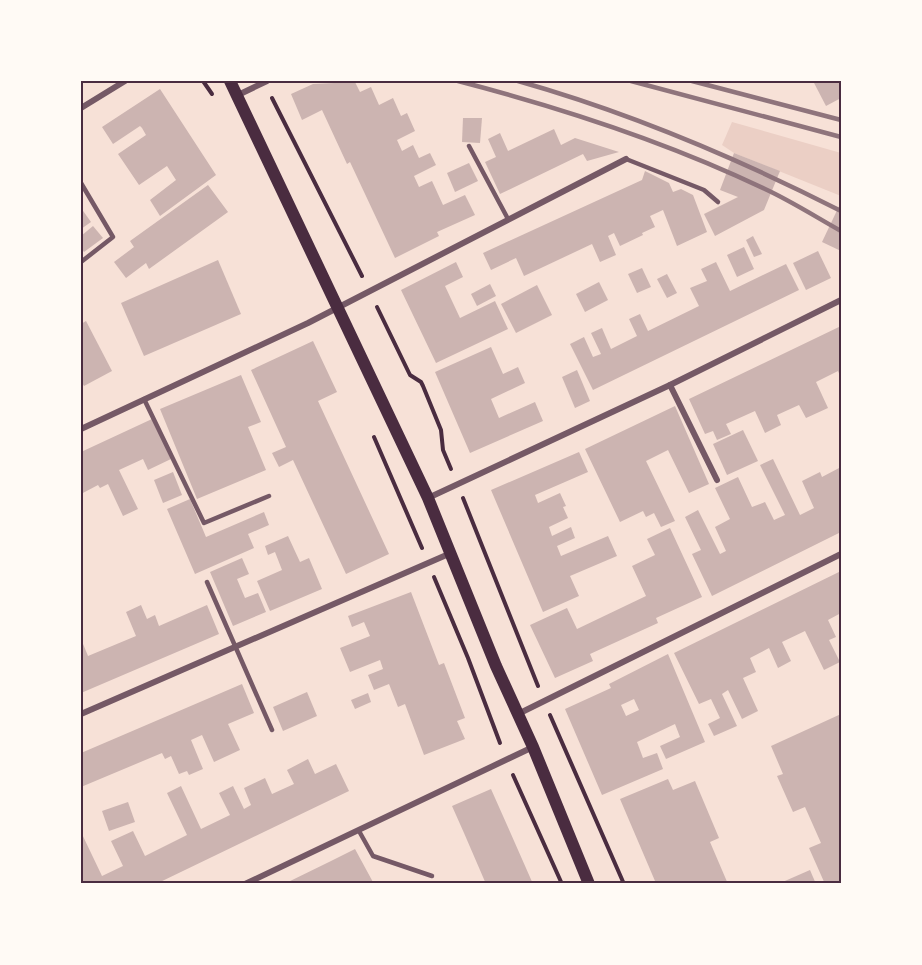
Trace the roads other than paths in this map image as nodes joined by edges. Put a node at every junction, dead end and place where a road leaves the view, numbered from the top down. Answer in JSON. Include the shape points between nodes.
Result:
{"nodes":[{"id":1,"x":125,"y":81,"type":"edge"},
{"id":2,"x":230,"y":81,"type":"edge"},
{"id":3,"x":267,"y":81,"type":"edge"},
{"id":4,"x":238,"y":95,"type":"junction"},
{"id":5,"x":81,"y":108,"type":"edge"},
{"id":6,"x":469,"y":146,"type":"dead end"},
{"id":7,"x":626,"y":159,"type":"joint"},
{"id":8,"x":81,"y":183,"type":"edge"},
{"id":9,"x":718,"y":202,"type":"dead end"},
{"id":10,"x":508,"y":219,"type":"junction"},
{"id":11,"x":81,"y":262,"type":"edge"},
{"id":12,"x":841,"y":300,"type":"edge"},
{"id":13,"x":339,"y":307,"type":"junction"},
{"id":14,"x":670,"y":385,"type":"junction"},
{"id":15,"x":144,"y":399,"type":"junction"},
{"id":16,"x":81,"y":429,"type":"edge"},
{"id":17,"x":717,"y":480,"type":"dead end"},
{"id":18,"x":269,"y":496,"type":"dead end"},
{"id":19,"x":428,"y":498,"type":"junction"},
{"id":20,"x":451,"y":553,"type":"junction"},
{"id":21,"x":841,"y":554,"type":"edge"},
{"id":22,"x":207,"y":582,"type":"dead end"},
{"id":23,"x":236,"y":646,"type":"junction"},
{"id":24,"x":81,"y":714,"type":"edge"},
{"id":25,"x":518,"y":714,"type":"junction"},
{"id":26,"x":272,"y":730,"type":"dead end"},
{"id":27,"x":533,"y":747,"type":"junction"},
{"id":28,"x":359,"y":831,"type":"junction"},
{"id":29,"x":432,"y":876,"type":"dead end"},
{"id":30,"x":245,"y":884,"type":"edge"},
{"id":31,"x":590,"y":884,"type":"edge"}],
"edges":[{"from":1,"to":5,"type":"street"},
{"from":2,"to":4,"type":"main road"},
{"from":3,"to":4,"type":"street"},
{"from":4,"to":13,"type":"main road"},
{"from":6,"to":10,"type":"lane"},
{"from":7,"to":9,"type":"lane","via":[[704,190]]},
{"from":7,"to":10,"type":"street"},
{"from":8,"to":11,"type":"lane","via":[[113,237]]},
{"from":10,"to":13,"type":"street"},
{"from":12,"to":14,"type":"street"},
{"from":13,"to":15,"type":"street"},
{"from":13,"to":19,"type":"main road"},
{"from":14,"to":17,"type":"street"},
{"from":14,"to":19,"type":"street"},
{"from":15,"to":16,"type":"street"},
{"from":15,"to":18,"type":"lane","via":[[204,523]]},
{"from":19,"to":20,"type":"main road"},
{"from":20,"to":23,"type":"street"},
{"from":20,"to":25,"type":"main road"},
{"from":21,"to":25,"type":"street"},
{"from":22,"to":23,"type":"lane"},
{"from":23,"to":24,"type":"street"},
{"from":23,"to":26,"type":"lane"},
{"from":25,"to":27,"type":"main road"},
{"from":27,"to":28,"type":"street"},
{"from":27,"to":31,"type":"main road"},
{"from":28,"to":29,"type":"lane","via":[[373,856]]},
{"from":28,"to":30,"type":"street"}]}
